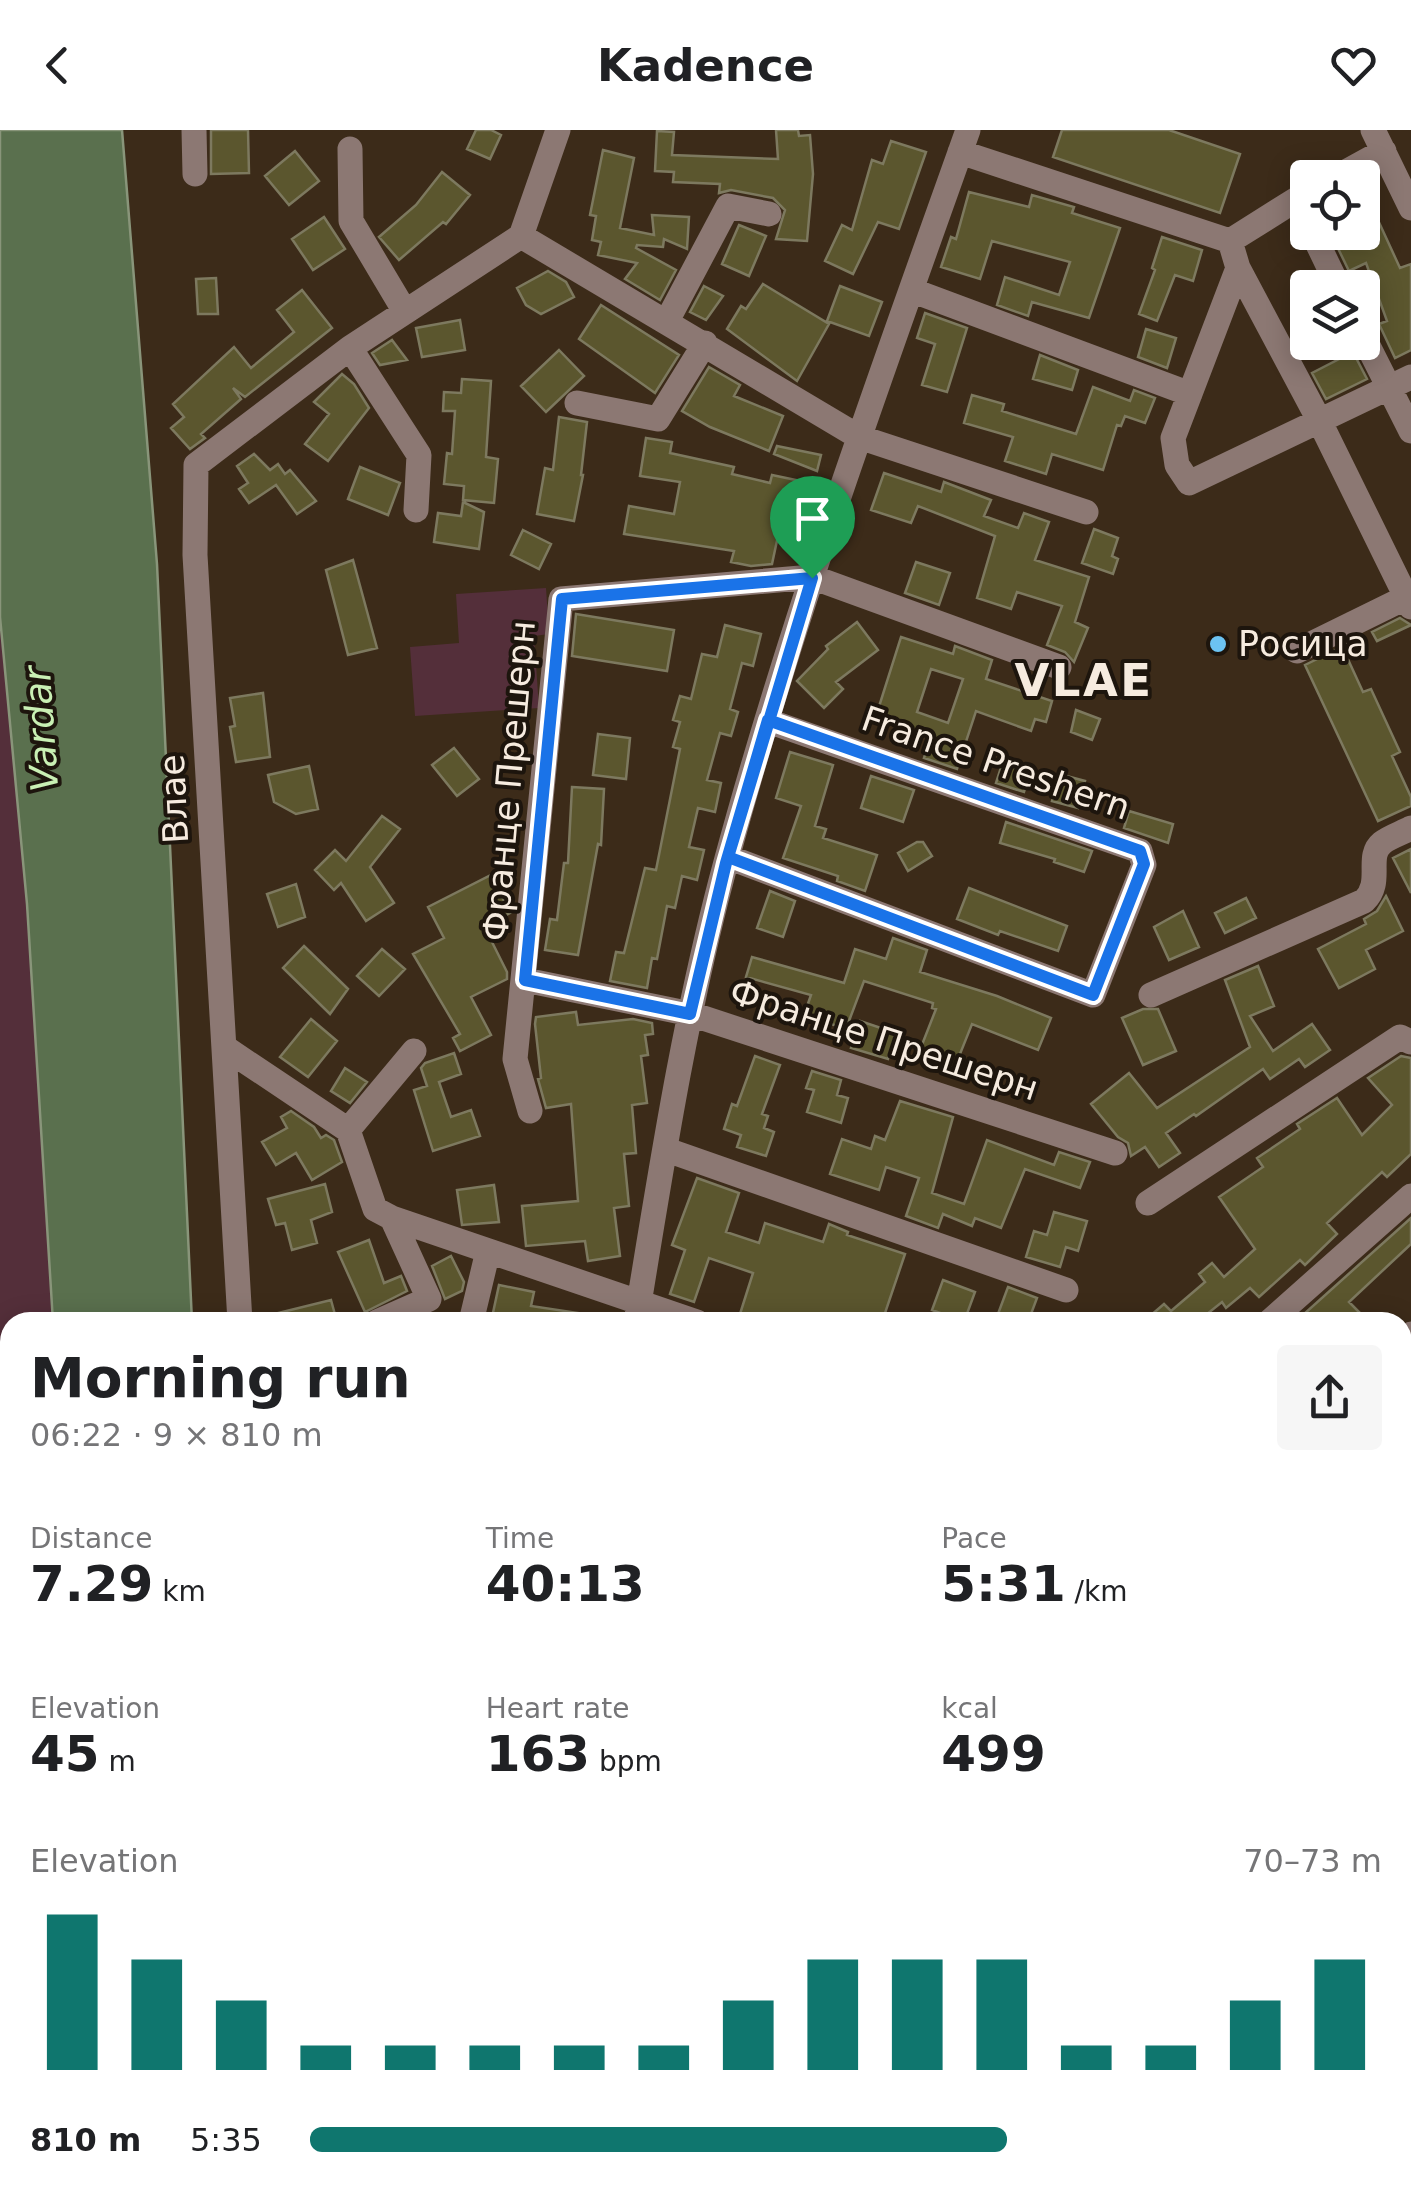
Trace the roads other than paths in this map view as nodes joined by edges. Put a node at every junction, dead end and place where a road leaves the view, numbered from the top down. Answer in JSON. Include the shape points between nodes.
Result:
{"nodes":[{"id":1,"x":194,"y":130,"type":"edge"},
{"id":2,"x":558,"y":130,"type":"edge"},
{"id":3,"x":964,"y":141,"type":"edge"},
{"id":4,"x":1379,"y":141,"type":"edge"},
{"id":5,"x":350,"y":149,"type":"dead end"},
{"id":6,"x":1356,"y":160,"type":"edge"},
{"id":7,"x":195,"y":174,"type":"dead end"},
{"id":8,"x":1290,"y":202,"type":"edge"},
{"id":9,"x":1411,"y":208,"type":"edge"},
{"id":10,"x":769,"y":214,"type":"dead end"},
{"id":11,"x":521,"y":236,"type":"junction"},
{"id":12,"x":1230,"y":242,"type":"junction"},
{"id":13,"x":1238,"y":268,"type":"junction"},
{"id":14,"x":911,"y":290,"type":"junction"},
{"id":15,"x":404,"y":310,"type":"junction"},
{"id":16,"x":667,"y":321,"type":"junction"},
{"id":17,"x":705,"y":343,"type":"junction"},
{"id":18,"x":350,"y":348,"type":"junction"},
{"id":19,"x":1380,"y":357,"type":"edge"},
{"id":20,"x":1400,"y":382,"type":"edge"},
{"id":21,"x":1190,"y":394,"type":"junction"},
{"id":22,"x":577,"y":403,"type":"dead end"},
{"id":23,"x":1319,"y":420,"type":"junction"},
{"id":24,"x":1411,"y":431,"type":"edge"},
{"id":25,"x":859,"y":437,"type":"junction"},
{"id":26,"x":416,"y":510,"type":"dead end"},
{"id":27,"x":1086,"y":512,"type":"dead end"},
{"id":28,"x":812,"y":578,"type":"junction"},
{"id":29,"x":1409,"y":600,"type":"edge"},
{"id":30,"x":1297,"y":651,"type":"dead end"},
{"id":31,"x":1060,"y":667,"type":"dead end"},
{"id":32,"x":768,"y":720,"type":"junction"},
{"id":33,"x":1411,"y":828,"type":"edge"},
{"id":34,"x":728,"y":857,"type":"junction"},
{"id":35,"x":525,"y":980,"type":"junction"},
{"id":36,"x":1151,"y":995,"type":"dead end"},
{"id":37,"x":690,"y":1014,"type":"junction"},
{"id":38,"x":1411,"y":1042,"type":"edge"},
{"id":39,"x":224,"y":1048,"type":"junction"},
{"id":40,"x":414,"y":1050,"type":"dead end"},
{"id":41,"x":530,"y":1112,"type":"dead end"},
{"id":42,"x":348,"y":1130,"type":"junction"},
{"id":43,"x":666,"y":1150,"type":"junction"},
{"id":44,"x":1115,"y":1153,"type":"dead end"},
{"id":45,"x":1411,"y":1196,"type":"edge"},
{"id":46,"x":1148,"y":1203,"type":"dead end"},
{"id":47,"x":392,"y":1218,"type":"junction"},
{"id":48,"x":488,"y":1251,"type":"junction"},
{"id":49,"x":1066,"y":1290,"type":"dead end"},
{"id":50,"x":239,"y":1312,"type":"edge"},
{"id":51,"x":401,"y":1312,"type":"edge"},
{"id":52,"x":473,"y":1312,"type":"edge"},
{"id":53,"x":638,"y":1312,"type":"edge"},
{"id":54,"x":1280,"y":1312,"type":"edge"}],
"edges":[{"from":1,"to":7,"type":"street"},
{"from":2,"to":11,"type":"street"},
{"from":3,"to":12,"type":"street"},
{"from":3,"to":14,"type":"street"},
{"from":4,"to":6,"type":"street"},
{"from":4,"to":9,"type":"street"},
{"from":5,"to":15,"type":"street","via":[[351,221]]},
{"from":8,"to":12,"type":"street"},
{"from":10,"to":16,"type":"street","via":[[728,206]]},
{"from":11,"to":15,"type":"street","name":"Влае"},
{"from":11,"to":16,"type":"street"},
{"from":12,"to":13,"type":"street"},
{"from":13,"to":21,"type":"street"},
{"from":13,"to":23,"type":"street"},
{"from":14,"to":21,"type":"street"},
{"from":14,"to":25,"type":"street"},
{"from":15,"to":18,"type":"street","name":"Влае"},
{"from":16,"to":17,"type":"street"},
{"from":17,"to":22,"type":"street","via":[[658,420]]},
{"from":17,"to":25,"type":"street"},
{"from":18,"to":26,"type":"street","via":[[420,455]]},
{"from":18,"to":39,"type":"street","name":"Влае","via":[[196,465],[195,554]]},
{"from":19,"to":20,"type":"street"},
{"from":20,"to":23,"type":"street"},
{"from":20,"to":24,"type":"street"},
{"from":21,"to":23,"type":"street","via":[[1173,438],[1188,483]]},
{"from":23,"to":29,"type":"street"},
{"from":25,"to":27,"type":"street"},
{"from":25,"to":28,"type":"street"},
{"from":28,"to":31,"type":"street","name":"Францe Прешерн"},
{"from":28,"to":32,"type":"street"},
{"from":28,"to":35,"type":"street","name":"Францe Прешерн","via":[[562,599]]},
{"from":29,"to":30,"type":"street"},
{"from":32,"to":34,"type":"street"},
{"from":32,"to":34,"type":"street","name":"France Preshern","via":[[1140,851],[1144,864],[1093,995]]},
{"from":33,"to":36,"type":"street","via":[[1374,853],[1376,884],[1364,902]]},
{"from":34,"to":37,"type":"street"},
{"from":35,"to":37,"type":"street","name":"Франце Прешерн"},
{"from":35,"to":41,"type":"street","via":[[515,1059]]},
{"from":37,"to":43,"type":"street"},
{"from":37,"to":44,"type":"street","name":"Франце Прешерн"},
{"from":38,"to":46,"type":"street","via":[[1400,1037]]},
{"from":39,"to":42,"type":"street"},
{"from":39,"to":50,"type":"street","name":"Влае"},
{"from":40,"to":42,"type":"street"},
{"from":42,"to":47,"type":"street","via":[[376,1209]]},
{"from":43,"to":49,"type":"street"},
{"from":43,"to":53,"type":"street"},
{"from":45,"to":54,"type":"street"},
{"from":47,"to":48,"type":"street"},
{"from":47,"to":51,"type":"street","via":[[429,1300]]},
{"from":48,"to":52,"type":"street"},
{"from":48,"to":53,"type":"street"}]}
